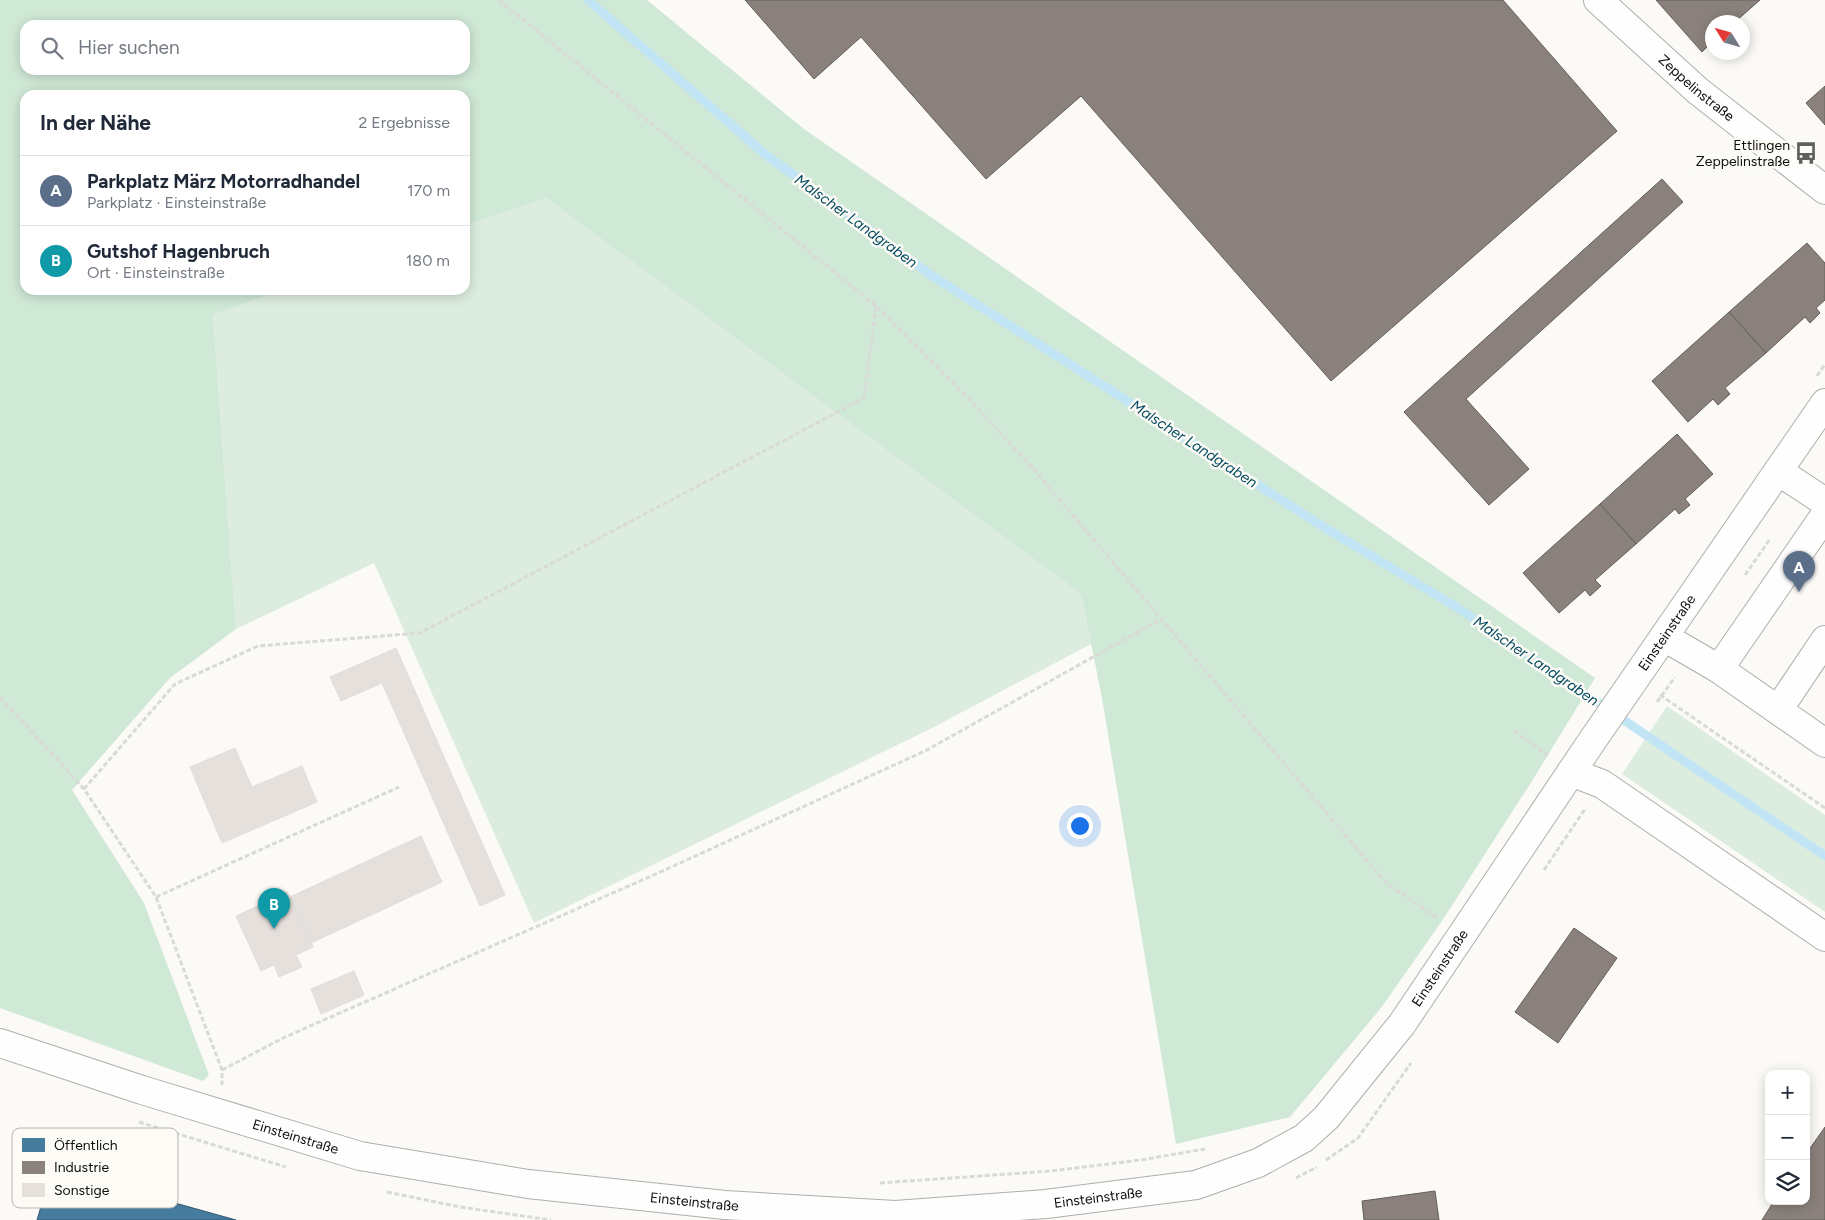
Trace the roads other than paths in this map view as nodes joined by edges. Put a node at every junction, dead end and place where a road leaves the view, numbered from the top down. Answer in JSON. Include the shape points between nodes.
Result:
{"nodes":[{"id":1,"x":1598,"y":0,"type":"edge"},
{"id":2,"x":1825,"y":190,"type":"edge"},
{"id":3,"x":1825,"y":403,"type":"edge"},
{"id":4,"x":1778,"y":471,"type":"junction"},
{"id":5,"x":1825,"y":502,"type":"edge"},
{"id":6,"x":1825,"y":516,"type":"edge"},
{"id":7,"x":1664,"y":637,"type":"junction"},
{"id":8,"x":1825,"y":640,"type":"edge"},
{"id":9,"x":1719,"y":669,"type":"junction"},
{"id":10,"x":1778,"y":710,"type":"junction"},
{"id":11,"x":1825,"y":742,"type":"edge"},
{"id":12,"x":1561,"y":764,"type":"junction"},
{"id":13,"x":1825,"y":937,"type":"edge"},
{"id":14,"x":0,"y":1043,"type":"edge"}],
"edges":[{"from":1,"to":2,"type":"street","name":"Zeppelinstraße","via":[[1698,91]]},
{"from":3,"to":4,"type":"street","name":"Einsteinstraße"},
{"from":4,"to":5,"type":"street"},
{"from":4,"to":7,"type":"street","name":"Einsteinstraße"},
{"from":6,"to":9,"type":"street"},
{"from":7,"to":9,"type":"street"},
{"from":7,"to":12,"type":"street","name":"Einsteinstraße","via":[[1592,741]]},
{"from":8,"to":10,"type":"street"},
{"from":9,"to":10,"type":"street"},
{"from":10,"to":11,"type":"street"},
{"from":12,"to":13,"type":"street","via":[[1602,784]]},
{"from":12,"to":14,"type":"street","name":"Einsteinstraße","via":[[1463,934],[1402,1024],[1326,1118],[1304,1138],[1258,1163],[1196,1185],[1046,1204],[895,1215],[725,1205],[528,1184],[360,1156]]}]}
